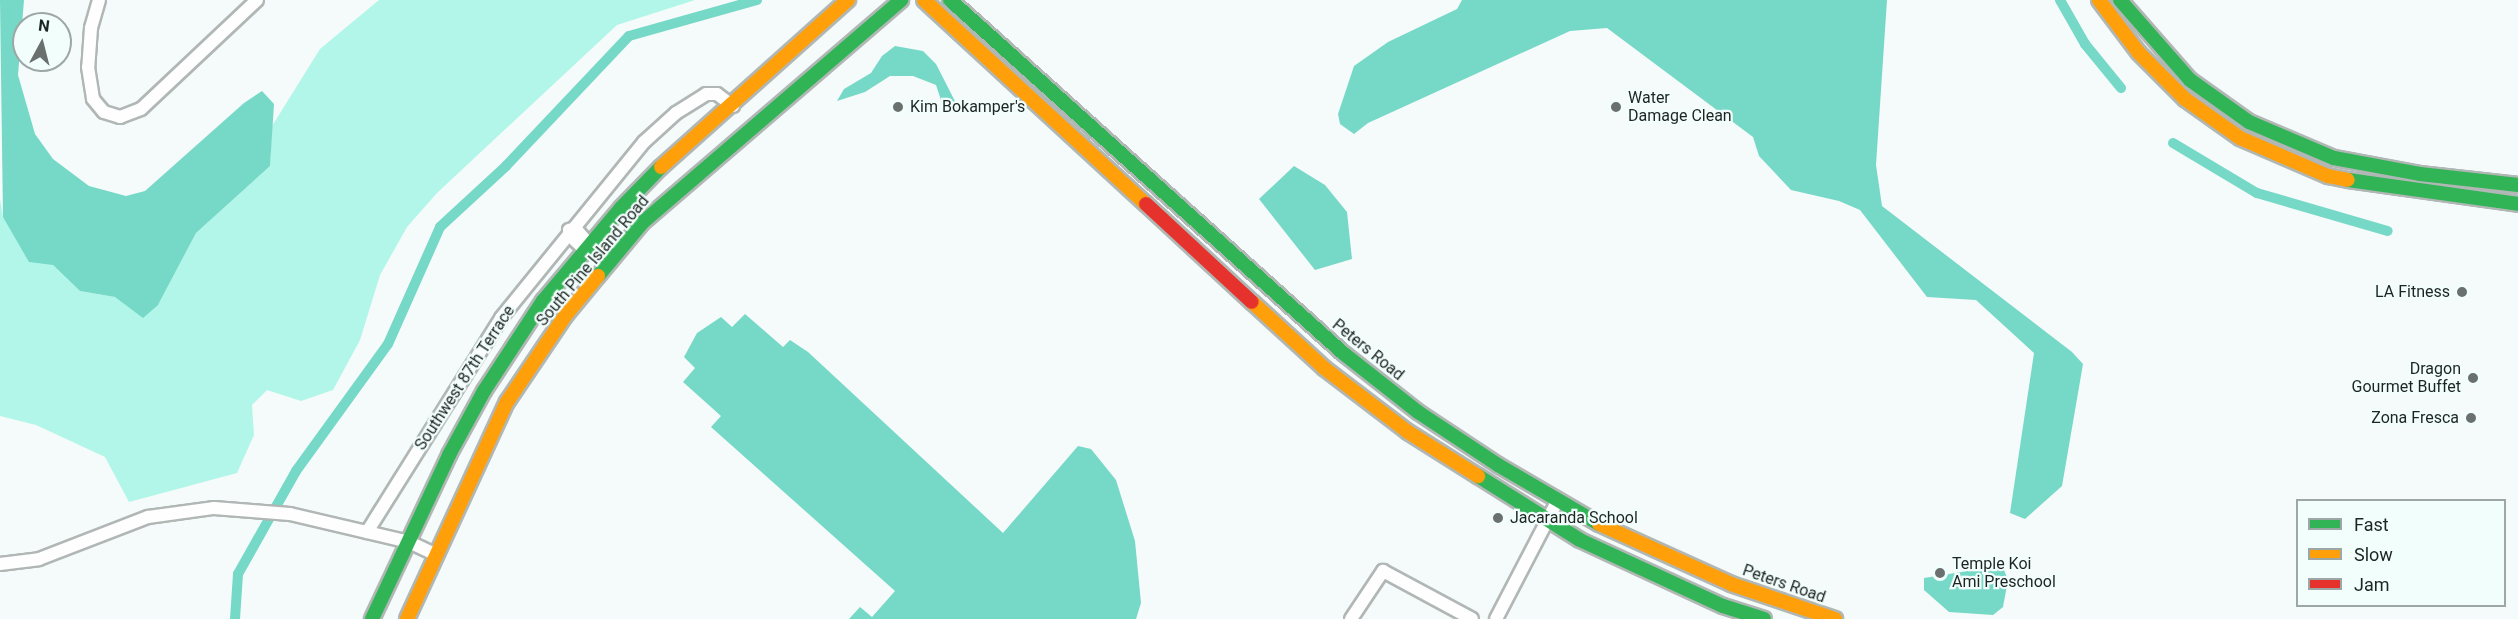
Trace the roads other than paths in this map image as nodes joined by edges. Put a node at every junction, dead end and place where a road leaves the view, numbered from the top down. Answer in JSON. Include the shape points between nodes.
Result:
{"nodes":[{"id":1,"x":99,"y":0,"type":"edge"},
{"id":2,"x":257,"y":0,"type":"edge"},
{"id":3,"x":848,"y":0,"type":"edge"},
{"id":4,"x":901,"y":0,"type":"edge"},
{"id":5,"x":924,"y":0,"type":"edge"},
{"id":6,"x":950,"y":0,"type":"edge"},
{"id":7,"x":2099,"y":0,"type":"edge"},
{"id":8,"x":2120,"y":0,"type":"edge"},
{"id":9,"x":733,"y":106,"type":"junction"},
{"id":10,"x":2518,"y":185,"type":"edge"},
{"id":11,"x":2518,"y":204,"type":"edge"},
{"id":12,"x":569,"y":230,"type":"junction"},
{"id":13,"x":590,"y":246,"type":"junction"},
{"id":14,"x":612,"y":260,"type":"junction"},
{"id":15,"x":1557,"y":502,"type":"junction"},
{"id":16,"x":1547,"y":521,"type":"junction"},
{"id":17,"x":367,"y":532,"type":"junction"},
{"id":18,"x":409,"y":543,"type":"junction"},
{"id":19,"x":435,"y":554,"type":"junction"},
{"id":20,"x":0,"y":564,"type":"edge"},
{"id":21,"x":372,"y":619,"type":"edge"},
{"id":22,"x":407,"y":619,"type":"edge"},
{"id":23,"x":1351,"y":619,"type":"edge"},
{"id":24,"x":1472,"y":619,"type":"edge"},
{"id":25,"x":1496,"y":619,"type":"edge"},
{"id":26,"x":1764,"y":619,"type":"edge"},
{"id":27,"x":1835,"y":619,"type":"edge"}],
"edges":[{"from":1,"to":2,"type":"street","via":[[91,28],[88,67],[93,99],[104,112],[120,117],[141,109]]},
{"from":3,"to":9,"type":"main road","name":"South Pine Island Road"},
{"from":4,"to":14,"type":"main road","name":"South Pine Island Road","via":[[682,186],[642,223]]},
{"from":5,"to":16,"type":"main road","via":[[1324,368],[1408,432]]},
{"from":6,"to":15,"type":"main road","name":"Peters Road","via":[[1343,353],[1418,412]]},
{"from":7,"to":11,"type":"main road","via":[[2139,53],[2185,99],[2240,138],[2328,176],[2378,187]]},
{"from":8,"to":10,"type":"main road","via":[[2190,80],[2249,122],[2334,158],[2420,174]]},
{"from":9,"to":12,"type":"street","name":"Southwest 87th Terrace","via":[[717,94],[706,94],[676,113],[644,142]]},
{"from":9,"to":13,"type":"main road","name":"South Pine Island Road","via":[[669,159]]},
{"from":12,"to":13,"type":"street","via":[[575,228]]},
{"from":12,"to":17,"type":"street","name":"Southwest 87th Terrace","via":[[501,318]]},
{"from":13,"to":14,"type":"street"},
{"from":13,"to":18,"type":"main road","name":"South Pine Island Road","via":[[543,301],[484,391]]},
{"from":14,"to":19,"type":"main road","name":"South Pine Island Road","via":[[565,316],[507,402]]},
{"from":15,"to":16,"type":"street"},
{"from":15,"to":27,"type":"main road","name":"Peters Road","via":[[1731,584]]},
{"from":16,"to":25,"type":"street"},
{"from":16,"to":26,"type":"main road","via":[[1655,576]]},
{"from":17,"to":18,"type":"street"},
{"from":17,"to":20,"type":"street","via":[[254,508],[214,508],[148,517],[39,558]]},
{"from":18,"to":19,"type":"street"},
{"from":18,"to":21,"type":"main road","name":"South Pine Island Road"},
{"from":19,"to":22,"type":"main road","name":"South Pine Island Road"},
{"from":23,"to":24,"type":"street","via":[[1383,571]]}]}
